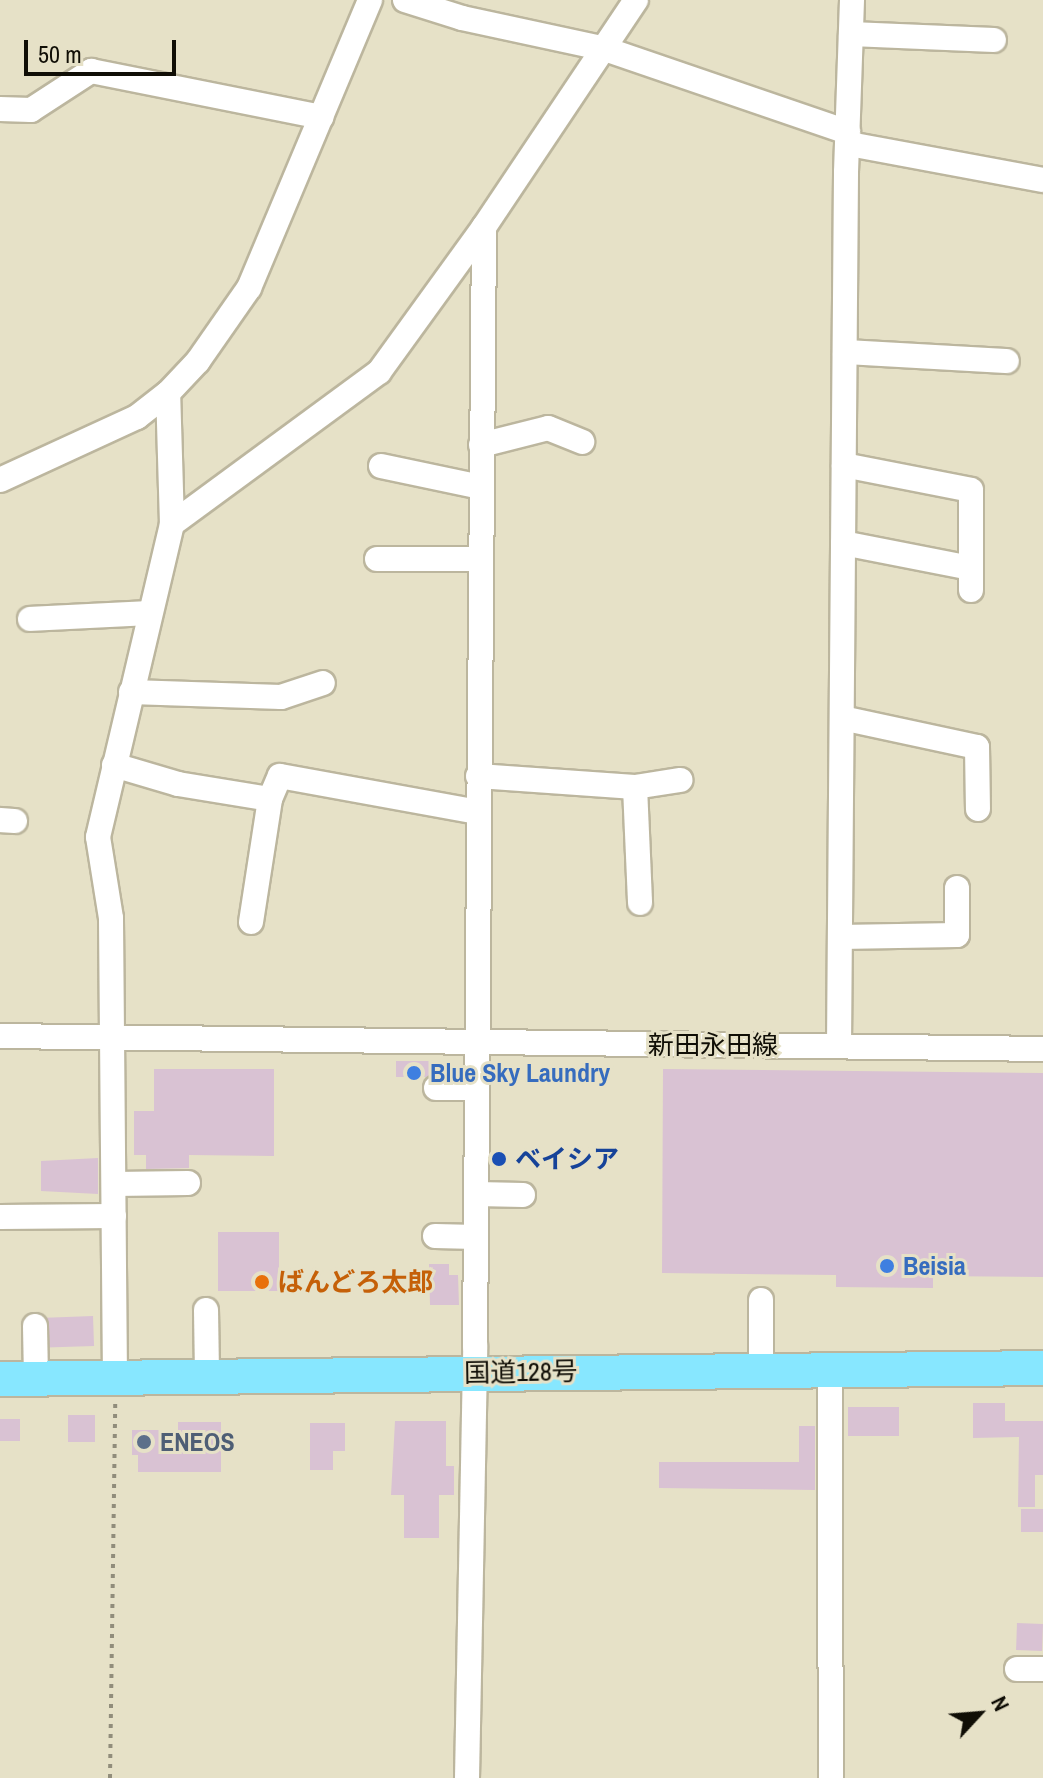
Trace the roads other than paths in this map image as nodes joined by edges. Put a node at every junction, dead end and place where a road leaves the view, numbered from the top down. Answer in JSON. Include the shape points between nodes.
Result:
{"nodes":[{"id":1,"x":370,"y":0,"type":"edge"},
{"id":2,"x":405,"y":0,"type":"edge"},
{"id":3,"x":636,"y":0,"type":"edge"},
{"id":4,"x":852,"y":0,"type":"edge"},
{"id":5,"x":851,"y":34,"type":"junction"},
{"id":6,"x":994,"y":40,"type":"dead end"},
{"id":7,"x":605,"y":49,"type":"junction"},
{"id":8,"x":0,"y":109,"type":"edge"},
{"id":9,"x":321,"y":117,"type":"junction"},
{"id":10,"x":848,"y":138,"type":"junction"},
{"id":11,"x":1043,"y":180,"type":"edge"},
{"id":12,"x":484,"y":227,"type":"junction"},
{"id":13,"x":845,"y":352,"type":"junction"},
{"id":14,"x":1007,"y":361,"type":"dead end"},
{"id":15,"x":168,"y":393,"type":"junction"},
{"id":16,"x":582,"y":442,"type":"dead end"},
{"id":17,"x":481,"y":445,"type":"junction"},
{"id":18,"x":844,"y":465,"type":"junction"},
{"id":19,"x":381,"y":466,"type":"dead end"},
{"id":20,"x":0,"y":480,"type":"edge"},
{"id":21,"x":481,"y":487,"type":"junction"},
{"id":22,"x":172,"y":524,"type":"junction"},
{"id":23,"x":843,"y":543,"type":"junction"},
{"id":24,"x":377,"y":559,"type":"dead end"},
{"id":25,"x":480,"y":559,"type":"junction"},
{"id":26,"x":148,"y":613,"type":"junction"},
{"id":27,"x":30,"y":619,"type":"dead end"},
{"id":28,"x":323,"y":683,"type":"dead end"},
{"id":29,"x":131,"y":692,"type":"junction"},
{"id":30,"x":842,"y":718,"type":"junction"},
{"id":31,"x":114,"y":765,"type":"junction"},
{"id":32,"x":478,"y":776,"type":"junction"},
{"id":33,"x":680,"y":780,"type":"dead end"},
{"id":34,"x":635,"y":787,"type":"junction"},
{"id":35,"x":270,"y":799,"type":"junction"},
{"id":36,"x":978,"y":809,"type":"dead end"},
{"id":37,"x":478,"y":812,"type":"junction"},
{"id":38,"x":957,"y":888,"type":"dead end"},
{"id":39,"x":640,"y":903,"type":"dead end"},
{"id":40,"x":251,"y":922,"type":"dead end"},
{"id":41,"x":840,"y":937,"type":"junction"},
{"id":42,"x":0,"y":1036,"type":"edge"},
{"id":43,"x":114,"y":1038,"type":"junction"},
{"id":44,"x":478,"y":1044,"type":"junction"},
{"id":45,"x":839,"y":1046,"type":"junction"},
{"id":46,"x":1043,"y":1049,"type":"edge"},
{"id":47,"x":436,"y":1088,"type":"dead end"},
{"id":48,"x":477,"y":1088,"type":"junction"},
{"id":49,"x":188,"y":1183,"type":"dead end"},
{"id":50,"x":114,"y":1184,"type":"junction"},
{"id":51,"x":477,"y":1194,"type":"junction"},
{"id":52,"x":523,"y":1195,"type":"dead end"},
{"id":53,"x":114,"y":1216,"type":"junction"},
{"id":54,"x":0,"y":1217,"type":"edge"},
{"id":55,"x":435,"y":1236,"type":"dead end"},
{"id":56,"x":476,"y":1237,"type":"junction"},
{"id":57,"x":761,"y":1300,"type":"dead end"},
{"id":58,"x":206,"y":1310,"type":"dead end"},
{"id":59,"x":35,"y":1326,"type":"dead end"},
{"id":60,"x":1043,"y":1368,"type":"edge"},
{"id":61,"x":830,"y":1370,"type":"junction"},
{"id":62,"x":761,"y":1371,"type":"junction"},
{"id":63,"x":475,"y":1373,"type":"junction"},
{"id":64,"x":207,"y":1377,"type":"junction"},
{"id":65,"x":0,"y":1379,"type":"edge"},
{"id":66,"x":36,"y":1379,"type":"junction"},
{"id":67,"x":115,"y":1379,"type":"junction"},
{"id":68,"x":1017,"y":1669,"type":"dead end"},
{"id":69,"x":1043,"y":1669,"type":"edge"},
{"id":70,"x":467,"y":1778,"type":"edge"},
{"id":71,"x":831,"y":1778,"type":"edge"}],
"edges":[{"from":1,"to":9,"type":"street"},
{"from":2,"to":7,"type":"street"},
{"from":3,"to":7,"type":"street"},
{"from":4,"to":5,"type":"street"},
{"from":5,"to":6,"type":"street"},
{"from":5,"to":10,"type":"street"},
{"from":7,"to":10,"type":"street"},
{"from":7,"to":12,"type":"street"},
{"from":8,"to":9,"type":"street","via":[[31,110],[91,71]]},
{"from":9,"to":15,"type":"street","via":[[249,288],[198,361]]},
{"from":10,"to":11,"type":"street"},
{"from":10,"to":13,"type":"street"},
{"from":12,"to":17,"type":"street"},
{"from":12,"to":22,"type":"street","via":[[379,372]]},
{"from":13,"to":14,"type":"street"},
{"from":13,"to":18,"type":"street"},
{"from":15,"to":20,"type":"street","via":[[137,417]]},
{"from":15,"to":22,"type":"street"},
{"from":16,"to":17,"type":"street","via":[[548,428]]},
{"from":17,"to":21,"type":"street"},
{"from":18,"to":23,"type":"street"},
{"from":18,"to":23,"type":"street","via":[[971,490],[971,579]]},
{"from":19,"to":21,"type":"street"},
{"from":21,"to":25,"type":"street"},
{"from":22,"to":26,"type":"street"},
{"from":23,"to":30,"type":"street"},
{"from":24,"to":25,"type":"street"},
{"from":25,"to":32,"type":"street"},
{"from":26,"to":27,"type":"street"},
{"from":26,"to":29,"type":"street"},
{"from":28,"to":29,"type":"street","via":[[281,697]]},
{"from":29,"to":31,"type":"street"},
{"from":30,"to":36,"type":"street","via":[[977,747]]},
{"from":30,"to":41,"type":"street"},
{"from":31,"to":35,"type":"street","via":[[178,784]]},
{"from":31,"to":43,"type":"street","via":[[98,837],[111,918]]},
{"from":32,"to":34,"type":"street"},
{"from":32,"to":37,"type":"street"},
{"from":33,"to":34,"type":"street"},
{"from":34,"to":39,"type":"street"},
{"from":35,"to":37,"type":"street","via":[[280,776]]},
{"from":35,"to":40,"type":"street"},
{"from":37,"to":44,"type":"street"},
{"from":38,"to":41,"type":"street","via":[[957,935]]},
{"from":41,"to":45,"type":"street"},
{"from":42,"to":43,"type":"street","name":"新田永田線"},
{"from":43,"to":44,"type":"street","name":"新田永田線"},
{"from":43,"to":50,"type":"street"},
{"from":44,"to":45,"type":"street","name":"新田永田線"},
{"from":44,"to":48,"type":"street"},
{"from":45,"to":46,"type":"street","name":"新田永田線"},
{"from":47,"to":48,"type":"street"},
{"from":48,"to":51,"type":"street"},
{"from":49,"to":50,"type":"street"},
{"from":50,"to":53,"type":"street"},
{"from":51,"to":52,"type":"street"},
{"from":51,"to":56,"type":"street"},
{"from":53,"to":54,"type":"street"},
{"from":53,"to":67,"type":"street"},
{"from":55,"to":56,"type":"street"},
{"from":56,"to":63,"type":"street"},
{"from":57,"to":62,"type":"street"},
{"from":58,"to":64,"type":"street"},
{"from":59,"to":66,"type":"street"},
{"from":60,"to":61,"type":"highway","name":"国道128号"},
{"from":61,"to":62,"type":"highway","name":"国道128号"},
{"from":61,"to":71,"type":"street"},
{"from":62,"to":63,"type":"highway","name":"国道128号"},
{"from":63,"to":64,"type":"highway","name":"国道128号"},
{"from":63,"to":70,"type":"street"},
{"from":64,"to":67,"type":"highway","name":"国道128号"},
{"from":65,"to":66,"type":"highway","name":"国道128号"},
{"from":66,"to":67,"type":"highway","name":"国道128号"},
{"from":68,"to":69,"type":"street"}]}
